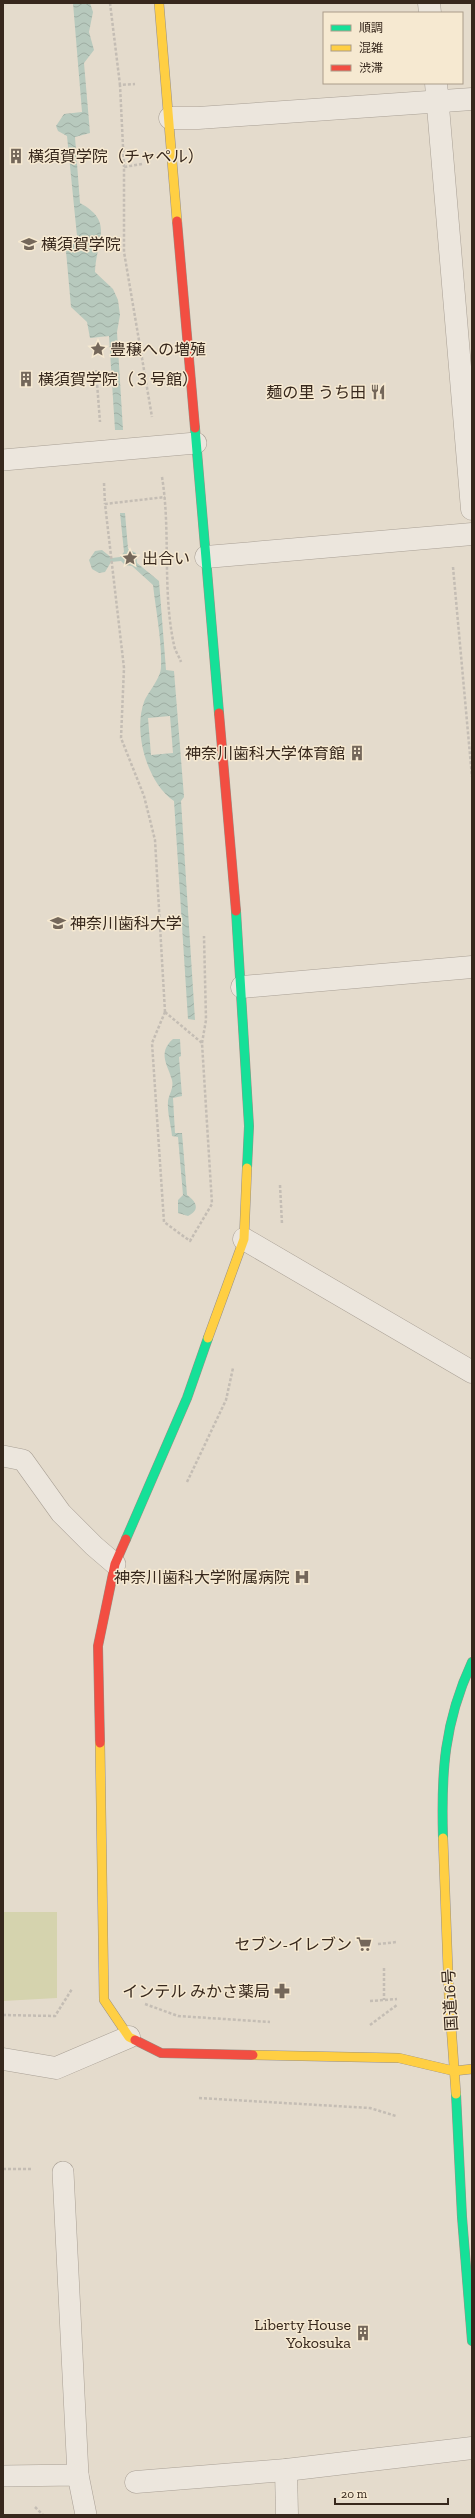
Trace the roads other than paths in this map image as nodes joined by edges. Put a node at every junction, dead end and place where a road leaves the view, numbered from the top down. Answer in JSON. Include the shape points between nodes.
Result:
{"nodes":[{"id":1,"x":159,"y":3,"type":"edge"},
{"id":2,"x":437,"y":93,"type":"edge"},
{"id":3,"x":472,"y":99,"type":"edge"},
{"id":4,"x":170,"y":118,"type":"junction"},
{"id":5,"x":196,"y":443,"type":"junction"},
{"id":6,"x":3,"y":460,"type":"edge"},
{"id":7,"x":472,"y":509,"type":"edge"},
{"id":8,"x":472,"y":534,"type":"edge"},
{"id":9,"x":206,"y":557,"type":"junction"},
{"id":10,"x":472,"y":967,"type":"edge"},
{"id":11,"x":242,"y":987,"type":"junction"},
{"id":12,"x":244,"y":1239,"type":"junction"},
{"id":13,"x":472,"y":1372,"type":"edge"},
{"id":14,"x":3,"y":1456,"type":"edge"},
{"id":15,"x":115,"y":1564,"type":"junction"},
{"id":16,"x":472,"y":1662,"type":"edge"},
{"id":17,"x":129,"y":2037,"type":"junction"},
{"id":18,"x":3,"y":2059,"type":"edge"},
{"id":19,"x":472,"y":2069,"type":"edge"},
{"id":20,"x":454,"y":2071,"type":"junction"},
{"id":21,"x":63,"y":2172,"type":"dead end"},
{"id":22,"x":472,"y":2341,"type":"edge"},
{"id":23,"x":472,"y":2448,"type":"edge"},
{"id":24,"x":286,"y":2470,"type":"junction"},
{"id":25,"x":78,"y":2475,"type":"junction"},
{"id":26,"x":3,"y":2476,"type":"edge"},
{"id":27,"x":136,"y":2482,"type":"dead end"},
{"id":28,"x":86,"y":2515,"type":"edge"},
{"id":29,"x":287,"y":2515,"type":"edge"}],
"edges":[{"from":1,"to":4,"type":"main road"},
{"from":2,"to":3,"type":"street"},
{"from":2,"to":4,"type":"street"},
{"from":2,"to":7,"type":"street"},
{"from":4,"to":5,"type":"main road"},
{"from":5,"to":6,"type":"lane"},
{"from":5,"to":9,"type":"main road"},
{"from":8,"to":9,"type":"street"},
{"from":9,"to":11,"type":"main road"},
{"from":10,"to":11,"type":"street"},
{"from":11,"to":12,"type":"main road","via":[[249,1126]]},
{"from":12,"to":13,"type":"street"},
{"from":12,"to":15,"type":"main road","via":[[187,1398]]},
{"from":14,"to":15,"type":"lane","via":[[23,1460],[61,1514]]},
{"from":15,"to":17,"type":"main road","via":[[98,1646],[104,2000]]},
{"from":16,"to":20,"type":"main road","name":"国道16号","via":[[447,1734],[441,1785]]},
{"from":17,"to":18,"type":"street","via":[[56,2068]]},
{"from":17,"to":20,"type":"main road","via":[[161,2053],[399,2058]]},
{"from":19,"to":20,"type":"main road"},
{"from":20,"to":22,"type":"main road","name":"国道16号"},
{"from":21,"to":25,"type":"lane"},
{"from":23,"to":24,"type":"street"},
{"from":24,"to":27,"type":"street"},
{"from":24,"to":29,"type":"street"},
{"from":25,"to":26,"type":"lane"},
{"from":25,"to":28,"type":"lane"}]}
